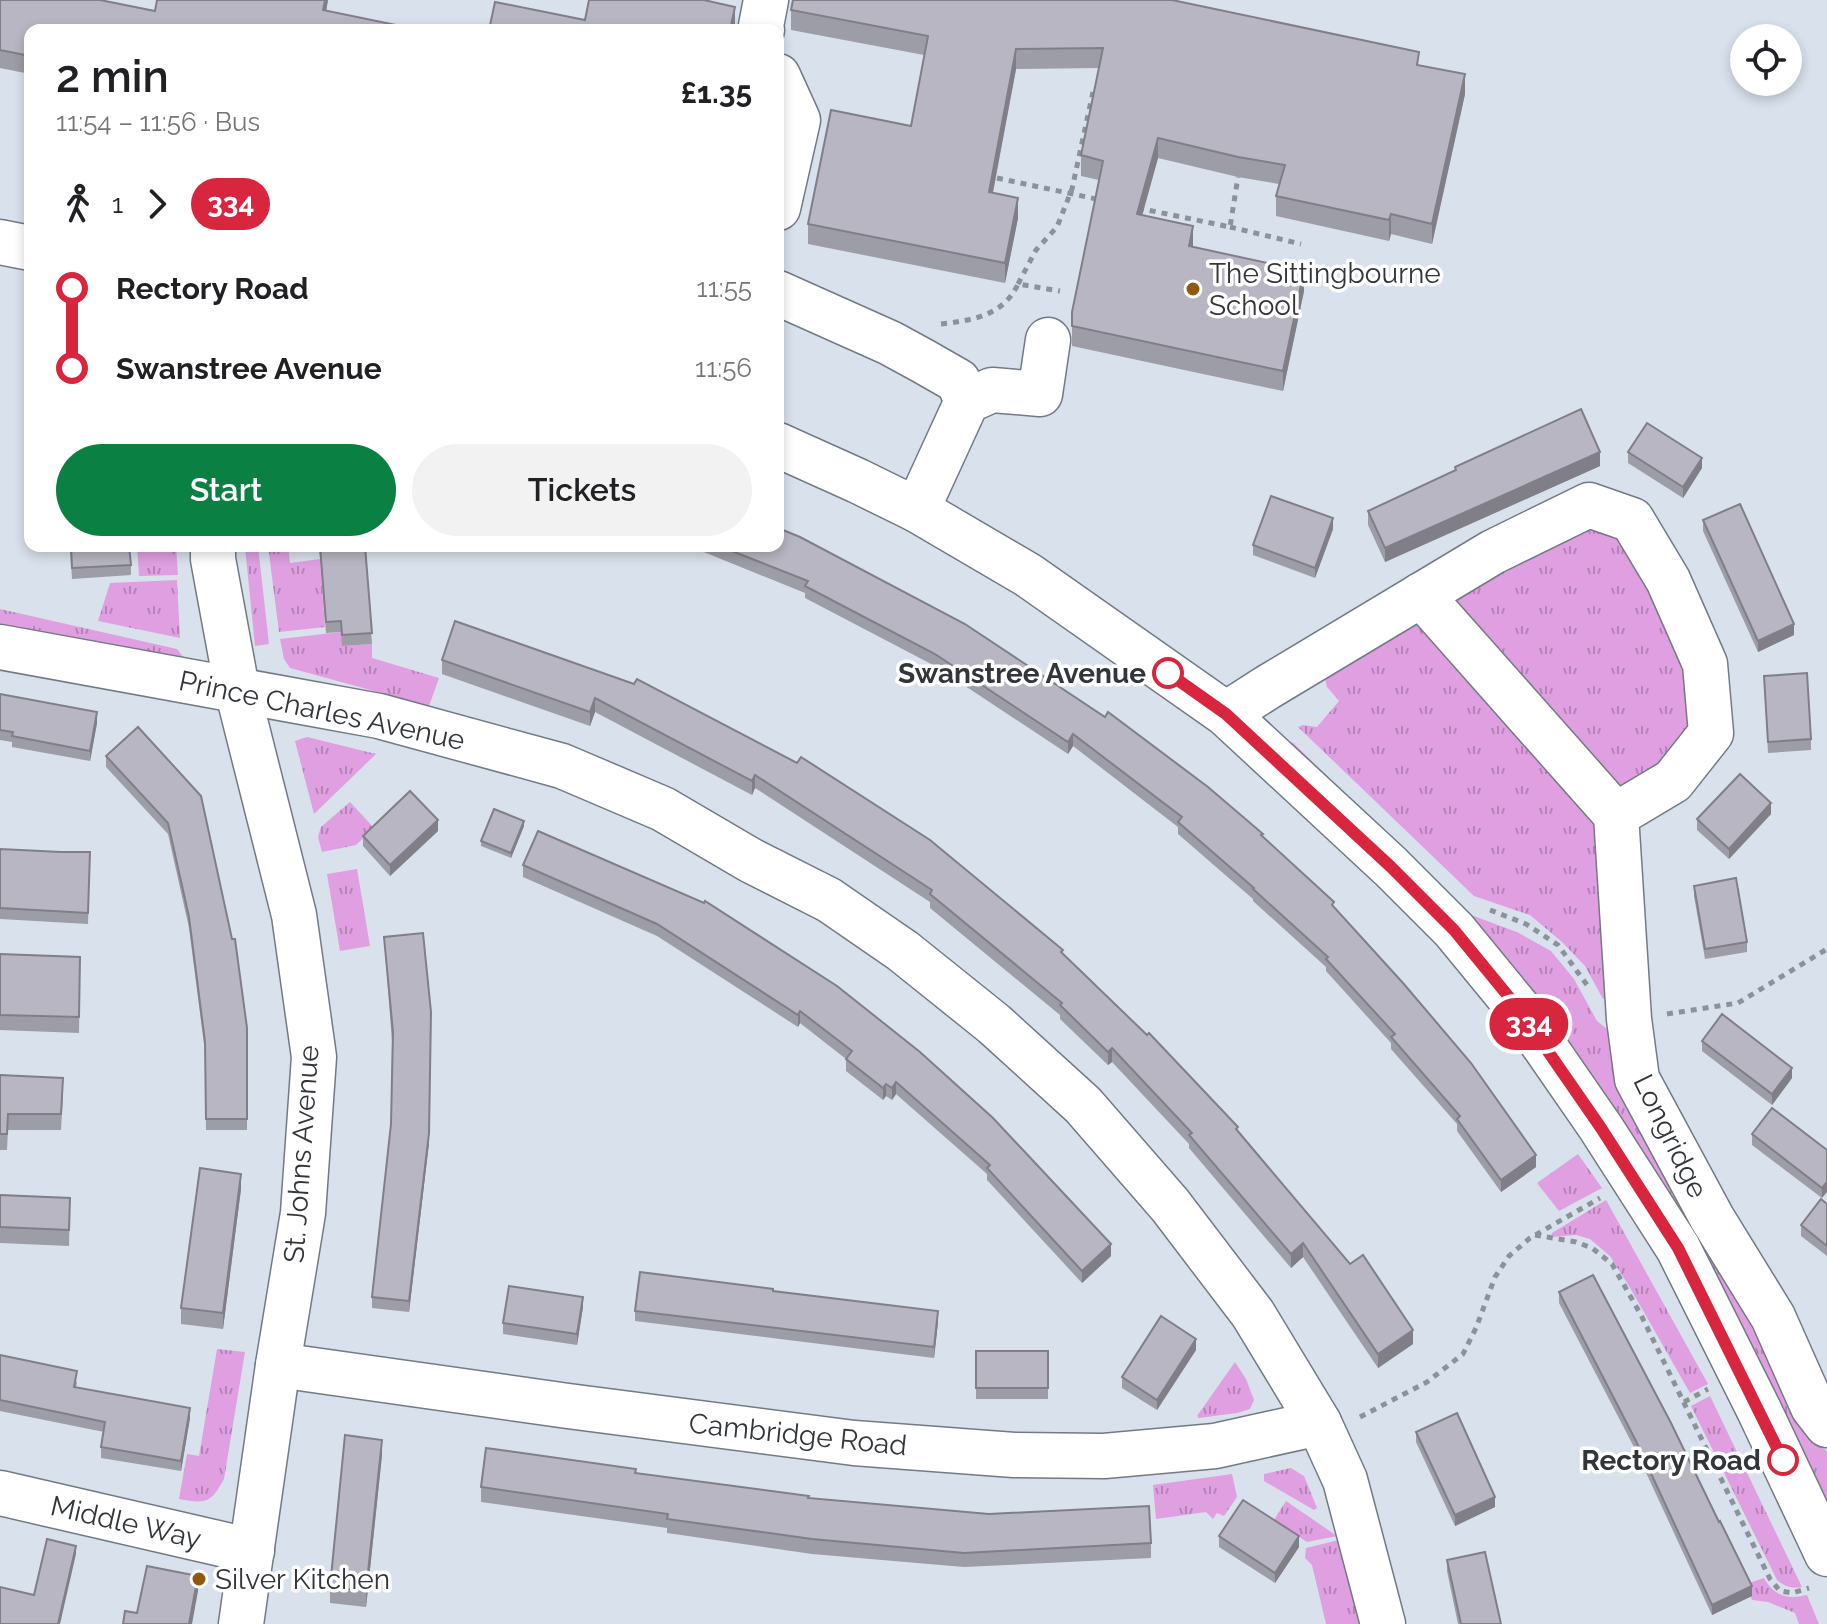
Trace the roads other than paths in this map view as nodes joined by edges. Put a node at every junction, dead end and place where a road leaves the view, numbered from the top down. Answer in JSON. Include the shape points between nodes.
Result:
{"nodes":[{"id":1,"x":766,"y":0,"type":"edge"},
{"id":2,"x":761,"y":24,"type":"edge"},
{"id":3,"x":784,"y":89,"type":"edge"},
{"id":4,"x":784,"y":182,"type":"edge"},
{"id":5,"x":0,"y":242,"type":"edge"},
{"id":6,"x":24,"y":247,"type":"edge"},
{"id":7,"x":784,"y":296,"type":"edge"},
{"id":8,"x":1048,"y":340,"type":"dead end"},
{"id":9,"x":967,"y":401,"type":"junction"},
{"id":10,"x":784,"y":448,"type":"edge"},
{"id":11,"x":917,"y":510,"type":"junction"},
{"id":12,"x":213,"y":552,"type":"edge"},
{"id":13,"x":1421,"y":595,"type":"junction"},
{"id":14,"x":0,"y":647,"type":"edge"},
{"id":15,"x":237,"y":689,"type":"junction"},
{"id":16,"x":1226,"y":714,"type":"junction"},
{"id":17,"x":1616,"y":815,"type":"junction"},
{"id":18,"x":278,"y":1365,"type":"junction"},
{"id":19,"x":1827,"y":1425,"type":"edge"},
{"id":20,"x":1322,"y":1429,"type":"junction"},
{"id":21,"x":0,"y":1493,"type":"edge"},
{"id":22,"x":252,"y":1551,"type":"junction"},
{"id":23,"x":1818,"y":1571,"type":"edge"},
{"id":24,"x":241,"y":1624,"type":"edge"},
{"id":25,"x":1383,"y":1624,"type":"edge"}],
"edges":[{"from":1,"to":2,"type":"street"},
{"from":3,"to":4,"type":"street","via":[[798,120]]},
{"from":5,"to":6,"type":"street"},
{"from":7,"to":9,"type":"street","via":[[890,343],[958,381]]},
{"from":8,"to":9,"type":"street","via":[[1040,394],[992,390]]},
{"from":9,"to":11,"type":"street"},
{"from":10,"to":11,"type":"street"},
{"from":11,"to":16,"type":"street","via":[[1028,575]]},
{"from":12,"to":15,"type":"street","name":"St. Johns Avenue"},
{"from":13,"to":16,"type":"street"},
{"from":13,"to":17,"type":"street"},
{"from":13,"to":17,"type":"street","via":[[1589,505],[1632,520],[1668,580],[1705,664],[1711,733],[1673,781]]},
{"from":14,"to":15,"type":"street","name":"Prince Charles Avenue"},
{"from":15,"to":18,"type":"street","name":"St. Johns Avenue","via":[[294,915],[314,1057],[303,1213]]},
{"from":15,"to":20,"type":"street","name":"Prince Charles Avenue","via":[[379,716],[562,766],[663,809],[829,900],[983,1015],[1083,1105],[1170,1205],[1244,1302]]},
{"from":16,"to":23,"type":"street","via":[[1454,930],[1518,1008],[1592,1115],[1678,1248],[1759,1410]]},
{"from":17,"to":19,"type":"street","name":"Longridge","via":[[1637,1079],[1773,1317],[1813,1407]]},
{"from":18,"to":20,"type":"street","name":"Cambridge Road","via":[[839,1441],[1014,1455],[1104,1456]]},
{"from":18,"to":22,"type":"street","name":"St. Johns Avenue"},
{"from":20,"to":25,"type":"street","name":"Prince Charles Avenue","via":[[1345,1480]]},
{"from":21,"to":22,"type":"street","name":"Middle Way"},
{"from":22,"to":24,"type":"street","name":"St. Johns Avenue"}]}
